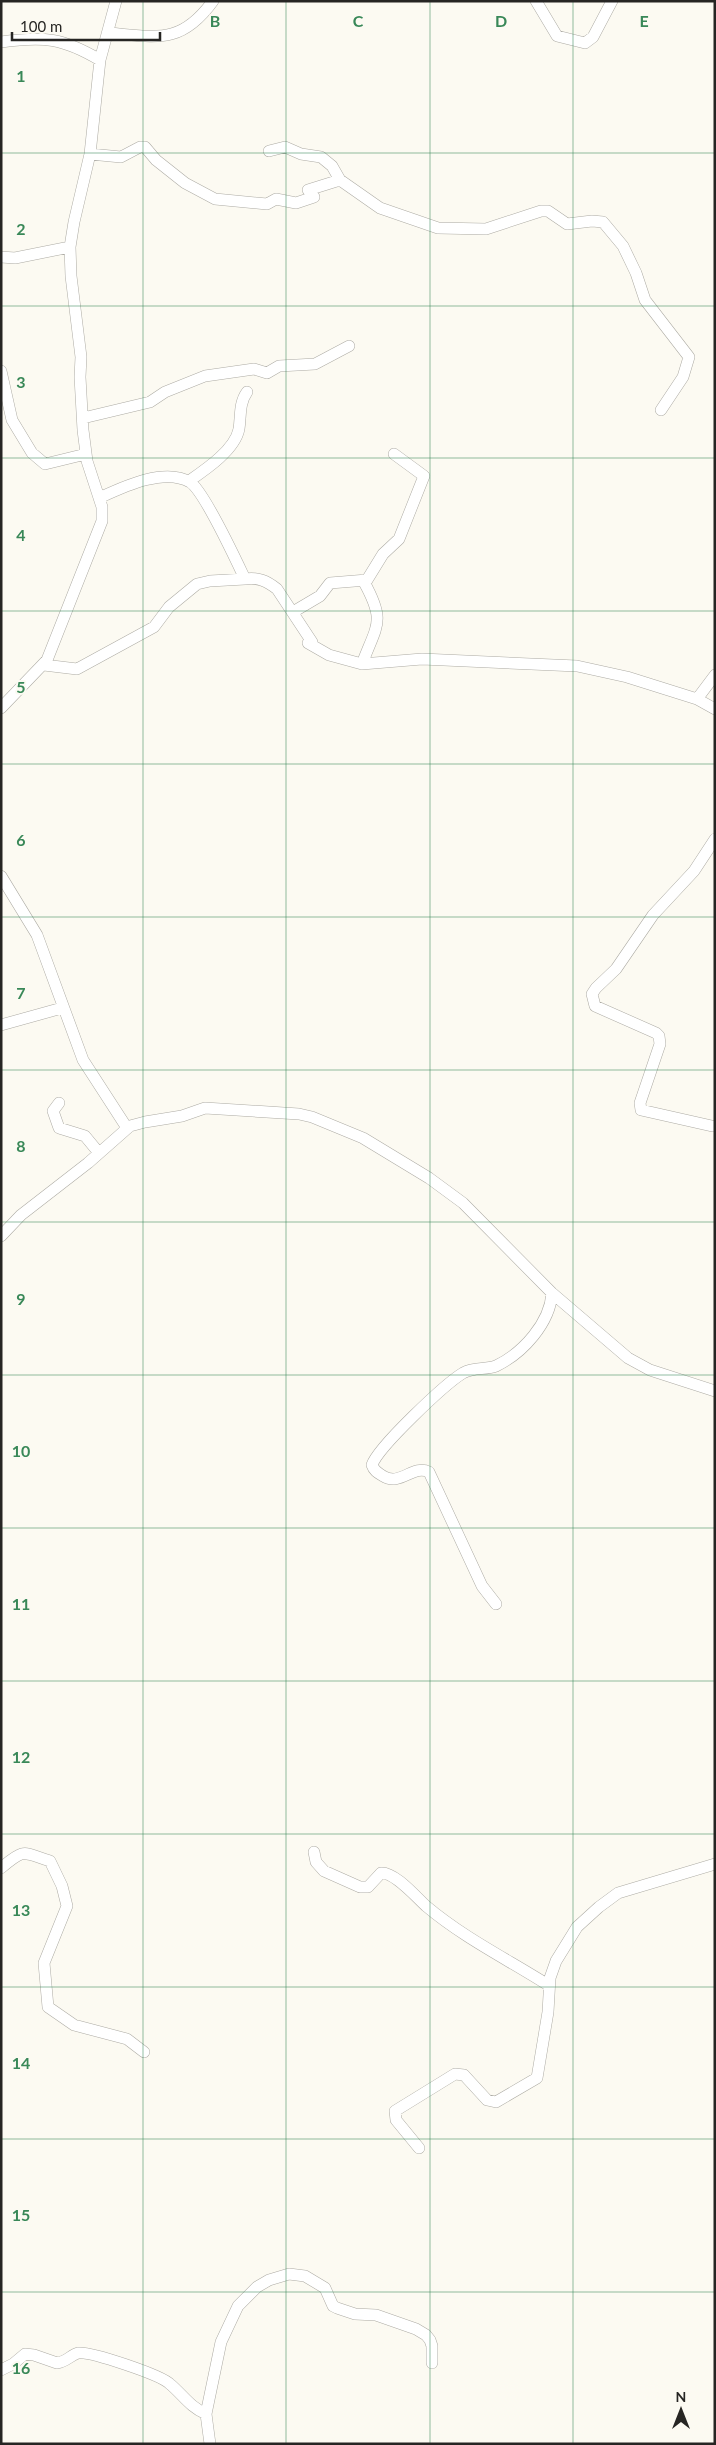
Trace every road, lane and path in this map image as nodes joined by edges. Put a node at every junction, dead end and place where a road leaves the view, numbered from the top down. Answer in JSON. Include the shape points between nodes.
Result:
{"nodes":[{"id":1,"x":116,"y":1,"type":"edge"},
{"id":2,"x":213,"y":1,"type":"edge"},
{"id":3,"x":536,"y":1,"type":"edge"},
{"id":4,"x":612,"y":1,"type":"edge"},
{"id":5,"x":109,"y":33,"type":"junction"},
{"id":6,"x":1,"y":42,"type":"edge"},
{"id":7,"x":100,"y":60,"type":"junction"},
{"id":8,"x":269,"y":151,"type":"dead end"},
{"id":9,"x":90,"y":154,"type":"junction"},
{"id":10,"x":340,"y":180,"type":"junction"},
{"id":11,"x":70,"y":247,"type":"junction"},
{"id":12,"x":1,"y":257,"type":"edge"},
{"id":13,"x":349,"y":346,"type":"dead end"},
{"id":14,"x":1,"y":371,"type":"edge"},
{"id":15,"x":247,"y":392,"type":"dead end"},
{"id":16,"x":661,"y":410,"type":"dead end"},
{"id":17,"x":83,"y":418,"type":"junction"},
{"id":18,"x":86,"y":454,"type":"junction"},
{"id":19,"x":394,"y":454,"type":"dead end"},
{"id":20,"x":189,"y":481,"type":"junction"},
{"id":21,"x":99,"y":498,"type":"junction"},
{"id":22,"x":245,"y":579,"type":"junction"},
{"id":23,"x":364,"y":582,"type":"junction"},
{"id":24,"x":293,"y":612,"type":"junction"},
{"id":25,"x":362,"y":664,"type":"junction"},
{"id":26,"x":44,"y":665,"type":"junction"},
{"id":27,"x":715,"y":675,"type":"edge"},
{"id":28,"x":697,"y":700,"type":"junction"},
{"id":29,"x":1,"y":708,"type":"edge"},
{"id":30,"x":715,"y":709,"type":"edge"},
{"id":31,"x":715,"y":839,"type":"edge"},
{"id":32,"x":1,"y":876,"type":"edge"},
{"id":33,"x":62,"y":1008,"type":"junction"},
{"id":34,"x":1,"y":1025,"type":"edge"},
{"id":35,"x":59,"y":1103,"type":"dead end"},
{"id":36,"x":712,"y":1126,"type":"dead end"},
{"id":37,"x":127,"y":1128,"type":"junction"},
{"id":38,"x":99,"y":1153,"type":"junction"},
{"id":39,"x":1,"y":1236,"type":"edge"},
{"id":40,"x":552,"y":1293,"type":"junction"},
{"id":41,"x":715,"y":1391,"type":"edge"},
{"id":42,"x":496,"y":1604,"type":"dead end"},
{"id":43,"x":314,"y":1852,"type":"dead end"},
{"id":44,"x":715,"y":1864,"type":"edge"},
{"id":45,"x":1,"y":1868,"type":"edge"},
{"id":46,"x":548,"y":1985,"type":"junction"},
{"id":47,"x":144,"y":2052,"type":"dead end"},
{"id":48,"x":419,"y":2148,"type":"dead end"},
{"id":49,"x":432,"y":2363,"type":"dead end"},
{"id":50,"x":1,"y":2370,"type":"edge"},
{"id":51,"x":206,"y":2414,"type":"junction"},
{"id":52,"x":210,"y":2444,"type":"edge"}],
"edges":[{"from":1,"to":5,"type":"street"},
{"from":2,"to":5,"type":"street","via":[[204,13],[175,34]]},
{"from":3,"to":4,"type":"street","via":[[556,36],[585,42],[593,38]]},
{"from":5,"to":7,"type":"street"},
{"from":6,"to":7,"type":"street","via":[[60,41]]},
{"from":7,"to":9,"type":"street"},
{"from":8,"to":10,"type":"street","via":[[284,147],[320,157],[332,166]]},
{"from":9,"to":10,"type":"street","via":[[122,157],[140,147],[145,148],[185,183],[210,197],[234,202],[267,204],[276,199],[296,203],[314,197],[308,190]]},
{"from":9,"to":11,"type":"street"},
{"from":10,"to":16,"type":"street","via":[[380,208],[438,228],[486,229],[541,210],[567,224],[596,221],[607,225],[632,262],[645,300],[689,357],[681,382]]},
{"from":11,"to":12,"type":"street","via":[[15,258]]},
{"from":11,"to":17,"type":"street","via":[[81,357]]},
{"from":13,"to":17,"type":"street","via":[[315,364],[197,378],[164,392],[150,402]]},
{"from":14,"to":18,"type":"street","via":[[12,420],[32,453],[45,464]]},
{"from":15,"to":20,"type":"street","via":[[242,401],[237,435],[216,462]]},
{"from":17,"to":18,"type":"street"},
{"from":18,"to":21,"type":"street"},
{"from":19,"to":23,"type":"street","via":[[424,474],[424,480],[399,539],[383,554]]},
{"from":20,"to":21,"type":"street","via":[[178,478],[143,480]]},
{"from":20,"to":22,"type":"street","via":[[214,516]]},
{"from":21,"to":26,"type":"street","via":[[102,521]]},
{"from":22,"to":24,"type":"street","via":[[260,579],[271,584]]},
{"from":22,"to":26,"type":"street","via":[[198,584],[169,607],[154,627],[77,669]]},
{"from":23,"to":24,"type":"street","via":[[330,583],[320,596]]},
{"from":23,"to":25,"type":"street","via":[[376,604],[378,616]]},
{"from":24,"to":25,"type":"street","via":[[312,642],[308,643],[329,655]]},
{"from":25,"to":28,"type":"street","via":[[422,659],[578,666]]},
{"from":26,"to":29,"type":"street"},
{"from":27,"to":28,"type":"street"},
{"from":28,"to":30,"type":"street"},
{"from":31,"to":36,"type":"street","via":[[694,871],[653,915],[616,969],[592,994],[595,1006],[660,1036],[640,1110]]},
{"from":32,"to":33,"type":"street","via":[[37,935]]},
{"from":33,"to":34,"type":"street"},
{"from":33,"to":37,"type":"street","via":[[88,1070]]},
{"from":35,"to":38,"type":"street","via":[[53,1111],[59,1128],[85,1136]]},
{"from":37,"to":38,"type":"street"},
{"from":37,"to":40,"type":"street","via":[[205,1108],[312,1117],[363,1138],[429,1178],[468,1209]]},
{"from":38,"to":39,"type":"street","via":[[21,1215]]},
{"from":40,"to":41,"type":"street","via":[[635,1363]]},
{"from":40,"to":42,"type":"street","via":[[546,1318],[526,1343],[497,1365],[472,1369],[458,1377],[387,1444],[372,1465],[376,1472],[396,1480],[417,1471],[429,1472],[482,1586]]},
{"from":43,"to":46,"type":"street","via":[[316,1862],[324,1871],[360,1888],[368,1887],[381,1873],[392,1876],[462,1933]]},
{"from":44,"to":46,"type":"street","via":[[608,1899],[577,1927],[556,1962]]},
{"from":45,"to":47,"type":"street","via":[[19,1854],[26,1853],[50,1861],[62,1886],[67,1906],[44,1963],[48,2007],[74,2025],[127,2039]]},
{"from":46,"to":48,"type":"street","via":[[548,2012],[537,2078],[496,2102],[487,2100],[464,2075],[455,2074],[395,2111],[396,2120]]},
{"from":49,"to":51,"type":"street","via":[[432,2346],[426,2335],[398,2321],[337,2308],[325,2288],[305,2276],[289,2274],[257,2287],[238,2306],[221,2342]]},
{"from":50,"to":51,"type":"street","via":[[25,2354],[58,2364],[77,2354],[88,2354],[164,2379],[191,2405]]},
{"from":51,"to":52,"type":"street"}]}
